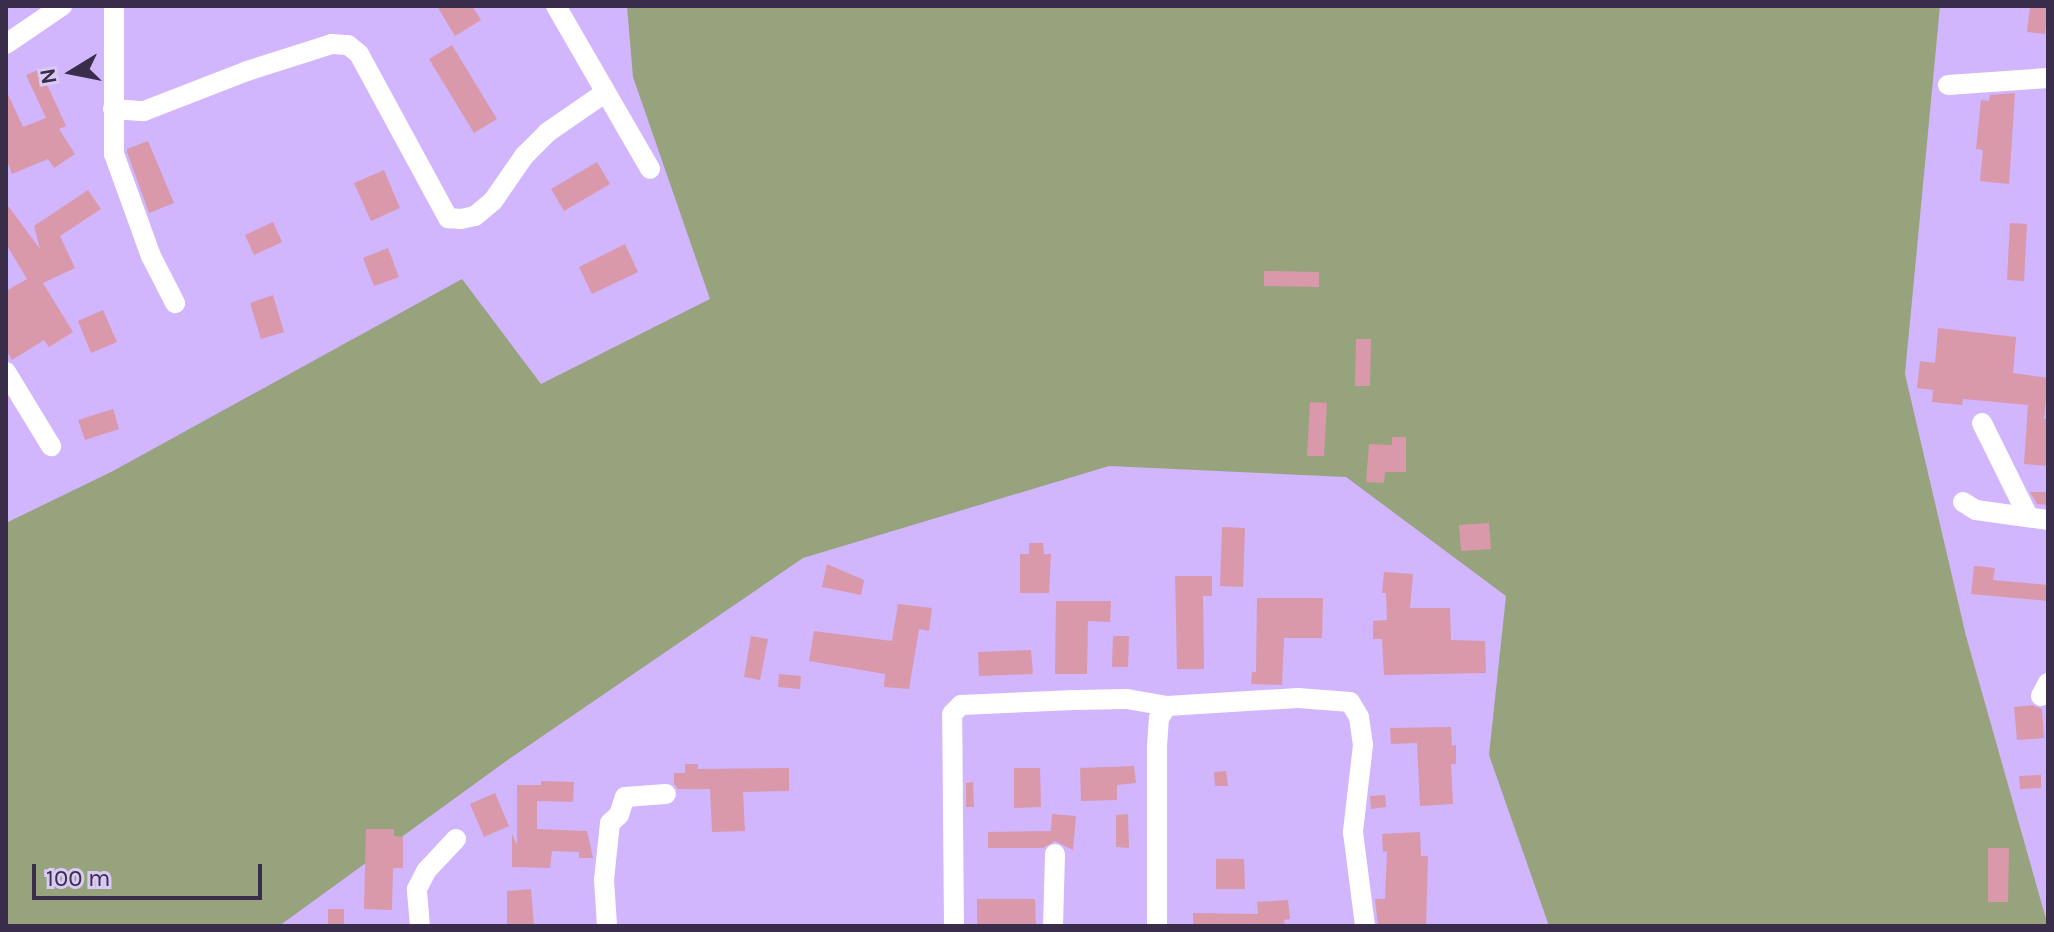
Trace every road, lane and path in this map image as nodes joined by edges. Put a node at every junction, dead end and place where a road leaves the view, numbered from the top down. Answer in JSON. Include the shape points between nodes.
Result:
{"nodes":[{"id":1,"x":62,"y":6,"type":"edge"},
{"id":2,"x":114,"y":6,"type":"edge"},
{"id":3,"x":556,"y":6,"type":"edge"},
{"id":4,"x":6,"y":44,"type":"edge"},
{"id":5,"x":2048,"y":78,"type":"edge"},
{"id":6,"x":1948,"y":85,"type":"dead end"},
{"id":7,"x":606,"y":92,"type":"junction"},
{"id":8,"x":113,"y":109,"type":"junction"},
{"id":9,"x":650,"y":169,"type":"dead end"},
{"id":10,"x":175,"y":303,"type":"dead end"},
{"id":11,"x":6,"y":372,"type":"edge"},
{"id":12,"x":1982,"y":423,"type":"dead end"},
{"id":13,"x":51,"y":446,"type":"dead end"},
{"id":14,"x":1963,"y":502,"type":"dead end"},
{"id":15,"x":2038,"y":518,"type":"edge"},
{"id":16,"x":1167,"y":706,"type":"junction"},
{"id":17,"x":666,"y":794,"type":"dead end"},
{"id":18,"x":456,"y":839,"type":"dead end"},
{"id":19,"x":1055,"y":854,"type":"dead end"},
{"id":20,"x":420,"y":926,"type":"edge"},
{"id":21,"x":607,"y":926,"type":"edge"},
{"id":22,"x":954,"y":926,"type":"edge"},
{"id":23,"x":1053,"y":926,"type":"edge"},
{"id":24,"x":1157,"y":926,"type":"edge"},
{"id":25,"x":1365,"y":926,"type":"edge"}],
"edges":[{"from":1,"to":4,"type":"street"},
{"from":2,"to":8,"type":"street"},
{"from":3,"to":7,"type":"street"},
{"from":5,"to":6,"type":"street"},
{"from":7,"to":8,"type":"street","via":[[548,132],[493,201],[475,216],[461,219],[448,218],[359,54],[348,45],[332,44],[247,71],[144,111]]},
{"from":7,"to":9,"type":"street"},
{"from":8,"to":10,"type":"street","via":[[114,154],[151,256]]},
{"from":11,"to":13,"type":"street"},
{"from":12,"to":15,"type":"street"},
{"from":14,"to":15,"type":"street","via":[[1976,510]]},
{"from":16,"to":22,"type":"street","via":[[1127,699],[1074,700],[961,705],[952,714]]},
{"from":16,"to":24,"type":"street","via":[[1159,718],[1157,746]]},
{"from":16,"to":25,"type":"street","via":[[1298,698],[1350,702],[1359,717],[1363,745],[1353,832]]},
{"from":17,"to":21,"type":"street","via":[[625,797],[610,823],[604,880]]},
{"from":18,"to":20,"type":"street","via":[[417,889]]},
{"from":19,"to":23,"type":"street"}]}
